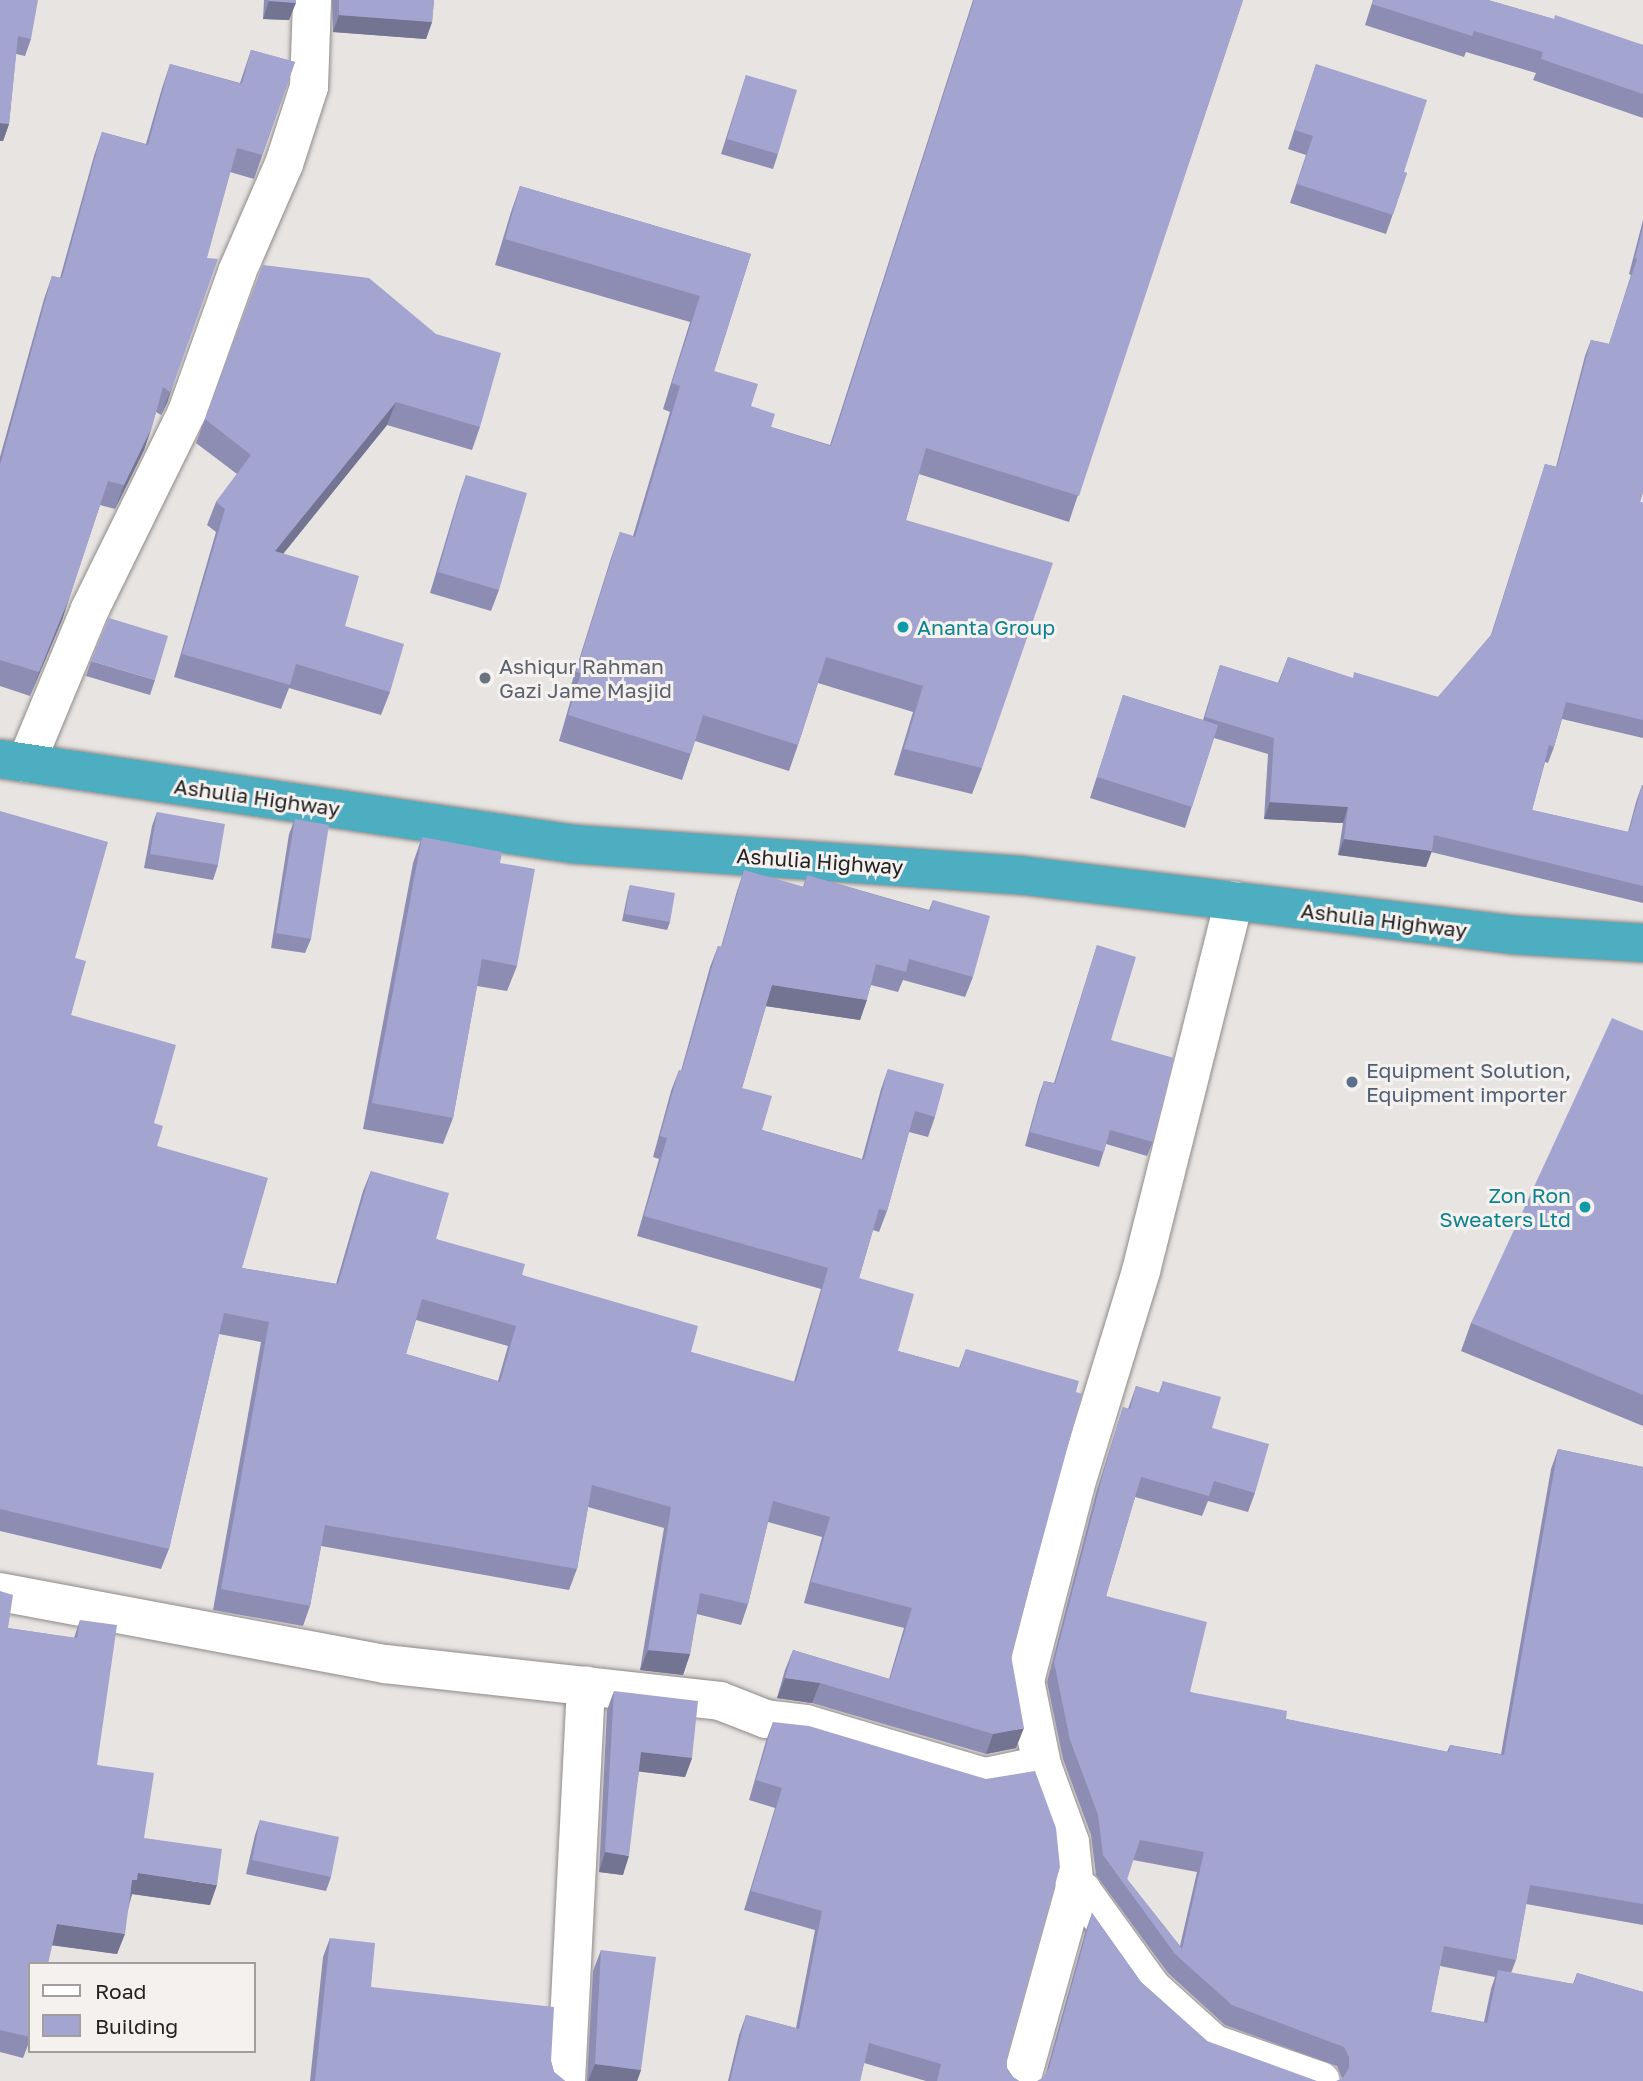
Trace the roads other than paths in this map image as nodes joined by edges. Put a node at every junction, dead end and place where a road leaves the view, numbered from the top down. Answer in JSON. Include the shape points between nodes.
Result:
{"nodes":[{"id":1,"x":312,"y":0,"type":"edge"},
{"id":2,"x":13,"y":761,"type":"edge"},
{"id":3,"x":1234,"y":901,"type":"junction"},
{"id":4,"x":1643,"y":943,"type":"edge"},
{"id":5,"x":0,"y":1592,"type":"edge"},
{"id":6,"x":586,"y":1686,"type":"junction"},
{"id":7,"x":1042,"y":1765,"type":"junction"},
{"id":8,"x":1075,"y":1888,"type":"junction"},
{"id":9,"x":566,"y":2081,"type":"edge"},
{"id":10,"x":1021,"y":2081,"type":"edge"},
{"id":11,"x":1321,"y":2081,"type":"edge"}],
"edges":[{"from":1,"to":2,"type":"street","via":[[309,87],[284,164],[237,272],[187,412]]},
{"from":2,"to":3,"type":"highway","name":"Ashulia Highway","via":[[573,844],[1019,875]]},
{"from":3,"to":4,"type":"highway","name":"Ashulia Highway","via":[[1514,935]]},
{"from":3,"to":7,"type":"street","via":[[1140,1271],[1074,1487],[1025,1681]]},
{"from":5,"to":6,"type":"street","via":[[385,1664]]},
{"from":6,"to":7,"type":"street","via":[[720,1701],[766,1719],[806,1724],[985,1777]]},
{"from":6,"to":9,"type":"street"},
{"from":7,"to":8,"type":"street","via":[[1070,1842]]},
{"from":8,"to":10,"type":"street"},
{"from":8,"to":11,"type":"street","via":[[1082,1891],[1152,1988],[1214,2044]]}]}
